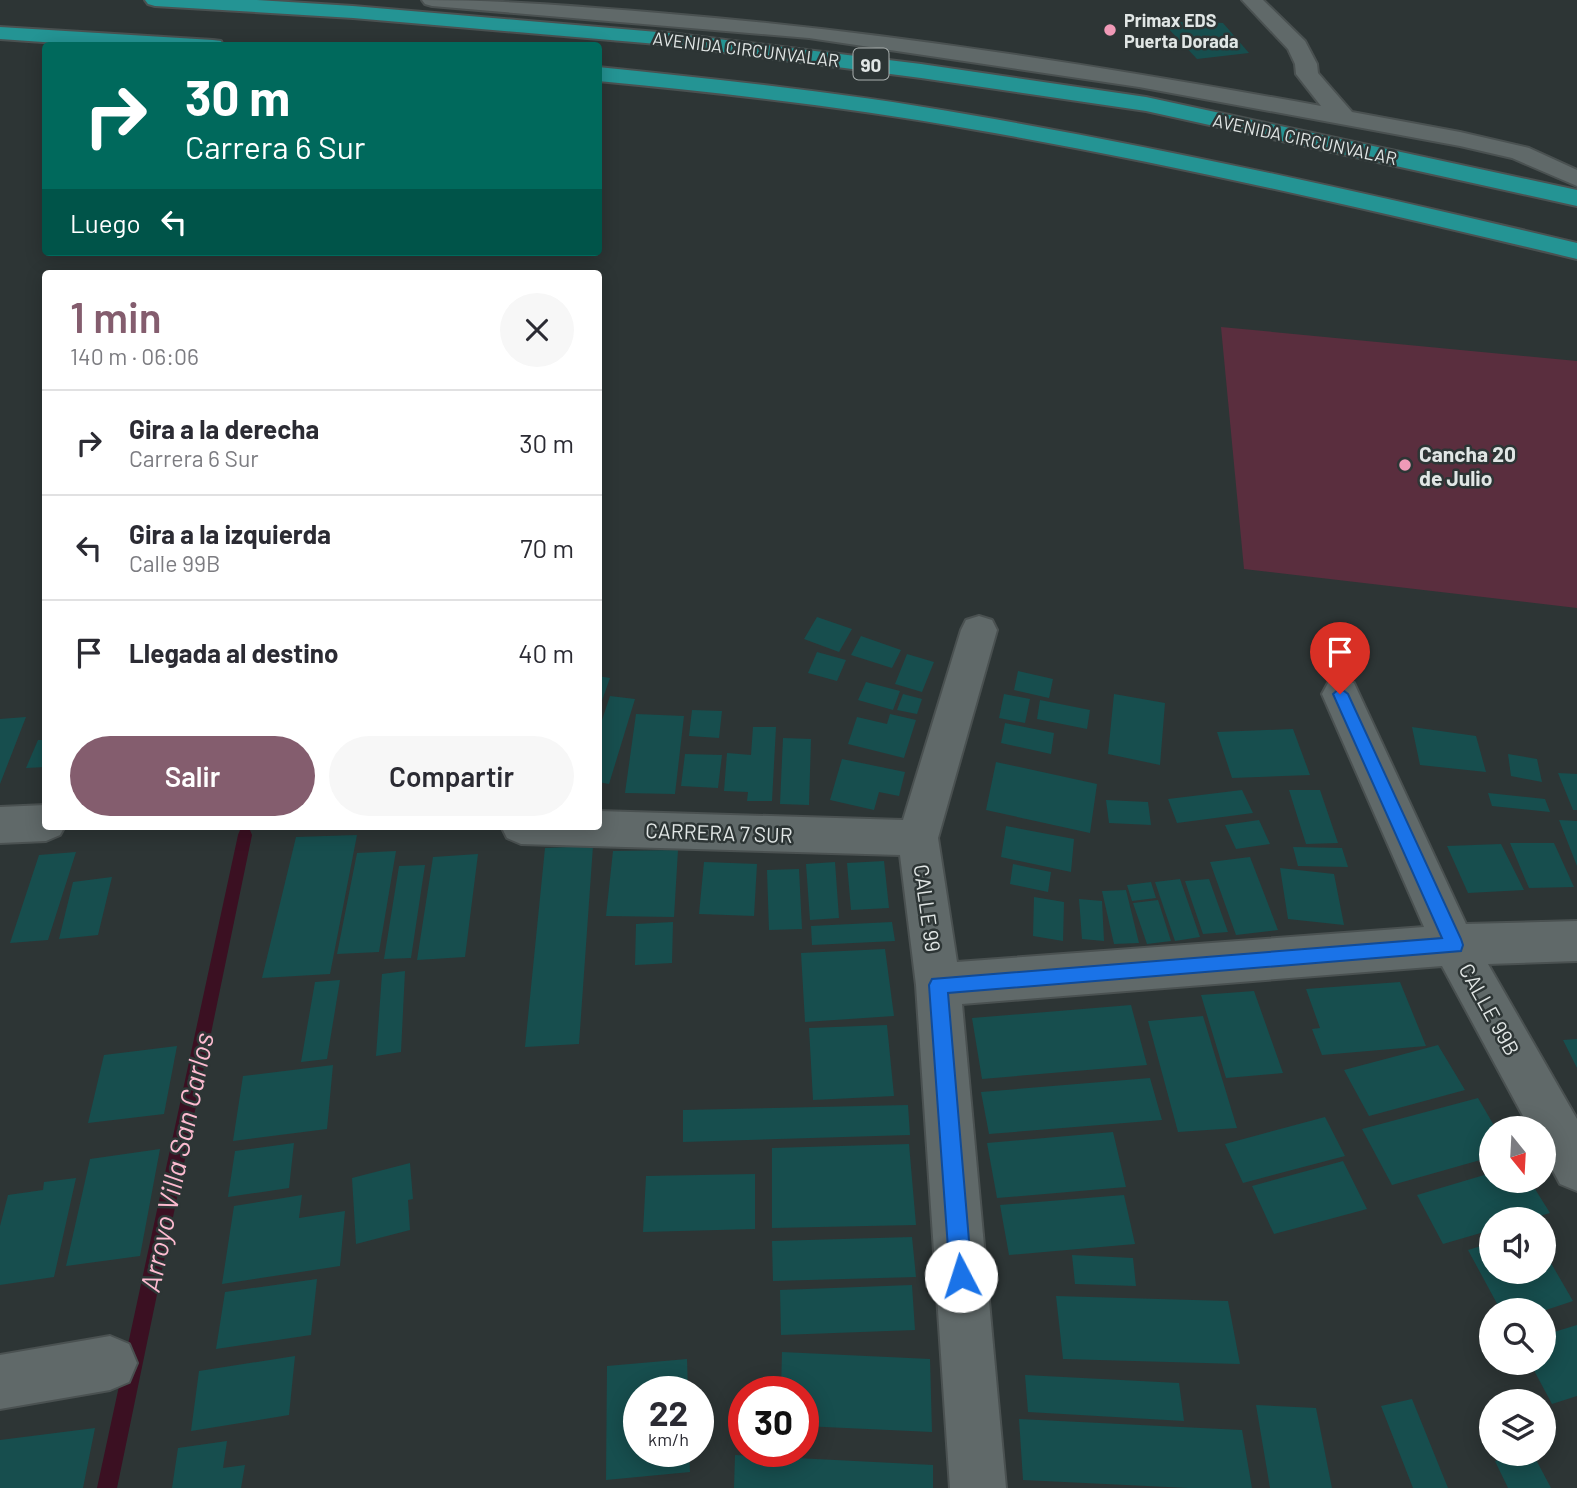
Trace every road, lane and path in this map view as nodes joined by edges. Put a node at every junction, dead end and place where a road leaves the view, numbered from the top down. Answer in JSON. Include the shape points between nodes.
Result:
{"nodes":[{"id":1,"x":155,"y":0,"type":"edge"},
{"id":2,"x":161,"y":0,"type":"edge"},
{"id":3,"x":417,"y":0,"type":"edge"},
{"id":4,"x":432,"y":0,"type":"edge"},
{"id":5,"x":1252,"y":0,"type":"edge"},
{"id":6,"x":494,"y":2,"type":"edge"},
{"id":7,"x":603,"y":6,"type":"edge"},
{"id":8,"x":457,"y":21,"type":"junction"},
{"id":9,"x":0,"y":33,"type":"edge"},
{"id":10,"x":147,"y":42,"type":"edge"},
{"id":11,"x":602,"y":74,"type":"edge"},
{"id":12,"x":1294,"y":81,"type":"junction"},
{"id":13,"x":1237,"y":97,"type":"junction"},
{"id":14,"x":1345,"y":118,"type":"junction"},
{"id":15,"x":1577,"y":179,"type":"edge"},
{"id":16,"x":1577,"y":198,"type":"edge"},
{"id":17,"x":1577,"y":251,"type":"edge"},
{"id":18,"x":979,"y":630,"type":"dead end"},
{"id":19,"x":1340,"y":694,"type":"dead end"},
{"id":20,"x":42,"y":824,"type":"edge"},
{"id":21,"x":0,"y":825,"type":"edge"},
{"id":22,"x":602,"y":828,"type":"edge"},
{"id":23,"x":918,"y":838,"type":"junction"},
{"id":24,"x":1577,"y":940,"type":"edge"},
{"id":25,"x":1454,"y":945,"type":"junction"},
{"id":26,"x":938,"y":985,"type":"junction"},
{"id":27,"x":1577,"y":1167,"type":"edge"},
{"id":28,"x":110,"y":1363,"type":"dead end"},
{"id":29,"x":0,"y":1382,"type":"edge"},
{"id":30,"x":978,"y":1488,"type":"edge"}],
"edges":[{"from":1,"to":2,"type":"highway","name":"AVENIDA CIRCUNVALAR","number":"90"},
{"from":2,"to":8,"type":"highway","name":"AVENIDA CIRCUNVALAR","number":"90"},
{"from":3,"to":8,"type":"highway"},
{"from":4,"to":6,"type":"street"},
{"from":5,"to":12,"type":"street","via":[[1297,46],[1306,64]]},
{"from":6,"to":7,"type":"street"},
{"from":7,"to":13,"type":"street","via":[[818,33]]},
{"from":8,"to":16,"type":"highway","name":"AVENIDA CIRCUNVALAR","number":"90","via":[[803,55],[1146,104]]},
{"from":9,"to":10,"type":"highway"},
{"from":11,"to":17,"type":"highway","name":"AVENIDA CIRCUNVALAR","number":"90","via":[[712,83],[1132,150]]},
{"from":12,"to":13,"type":"street"},
{"from":12,"to":14,"type":"street"},
{"from":13,"to":14,"type":"street"},
{"from":14,"to":15,"type":"street","via":[[1520,153]]},
{"from":18,"to":23,"type":"street","name":"CALLE 99"},
{"from":19,"to":25,"type":"street","name":"CALLE 99B"},
{"from":20,"to":21,"type":"street"},
{"from":22,"to":23,"type":"street","name":"CARRERA 7 SUR"},
{"from":23,"to":26,"type":"street","name":"CALLE 99"},
{"from":24,"to":25,"type":"street"},
{"from":25,"to":26,"type":"street"},
{"from":25,"to":27,"type":"street","name":"CALLE 99B"},
{"from":26,"to":30,"type":"street","name":"CALLE 99"},
{"from":28,"to":29,"type":"street"}]}
